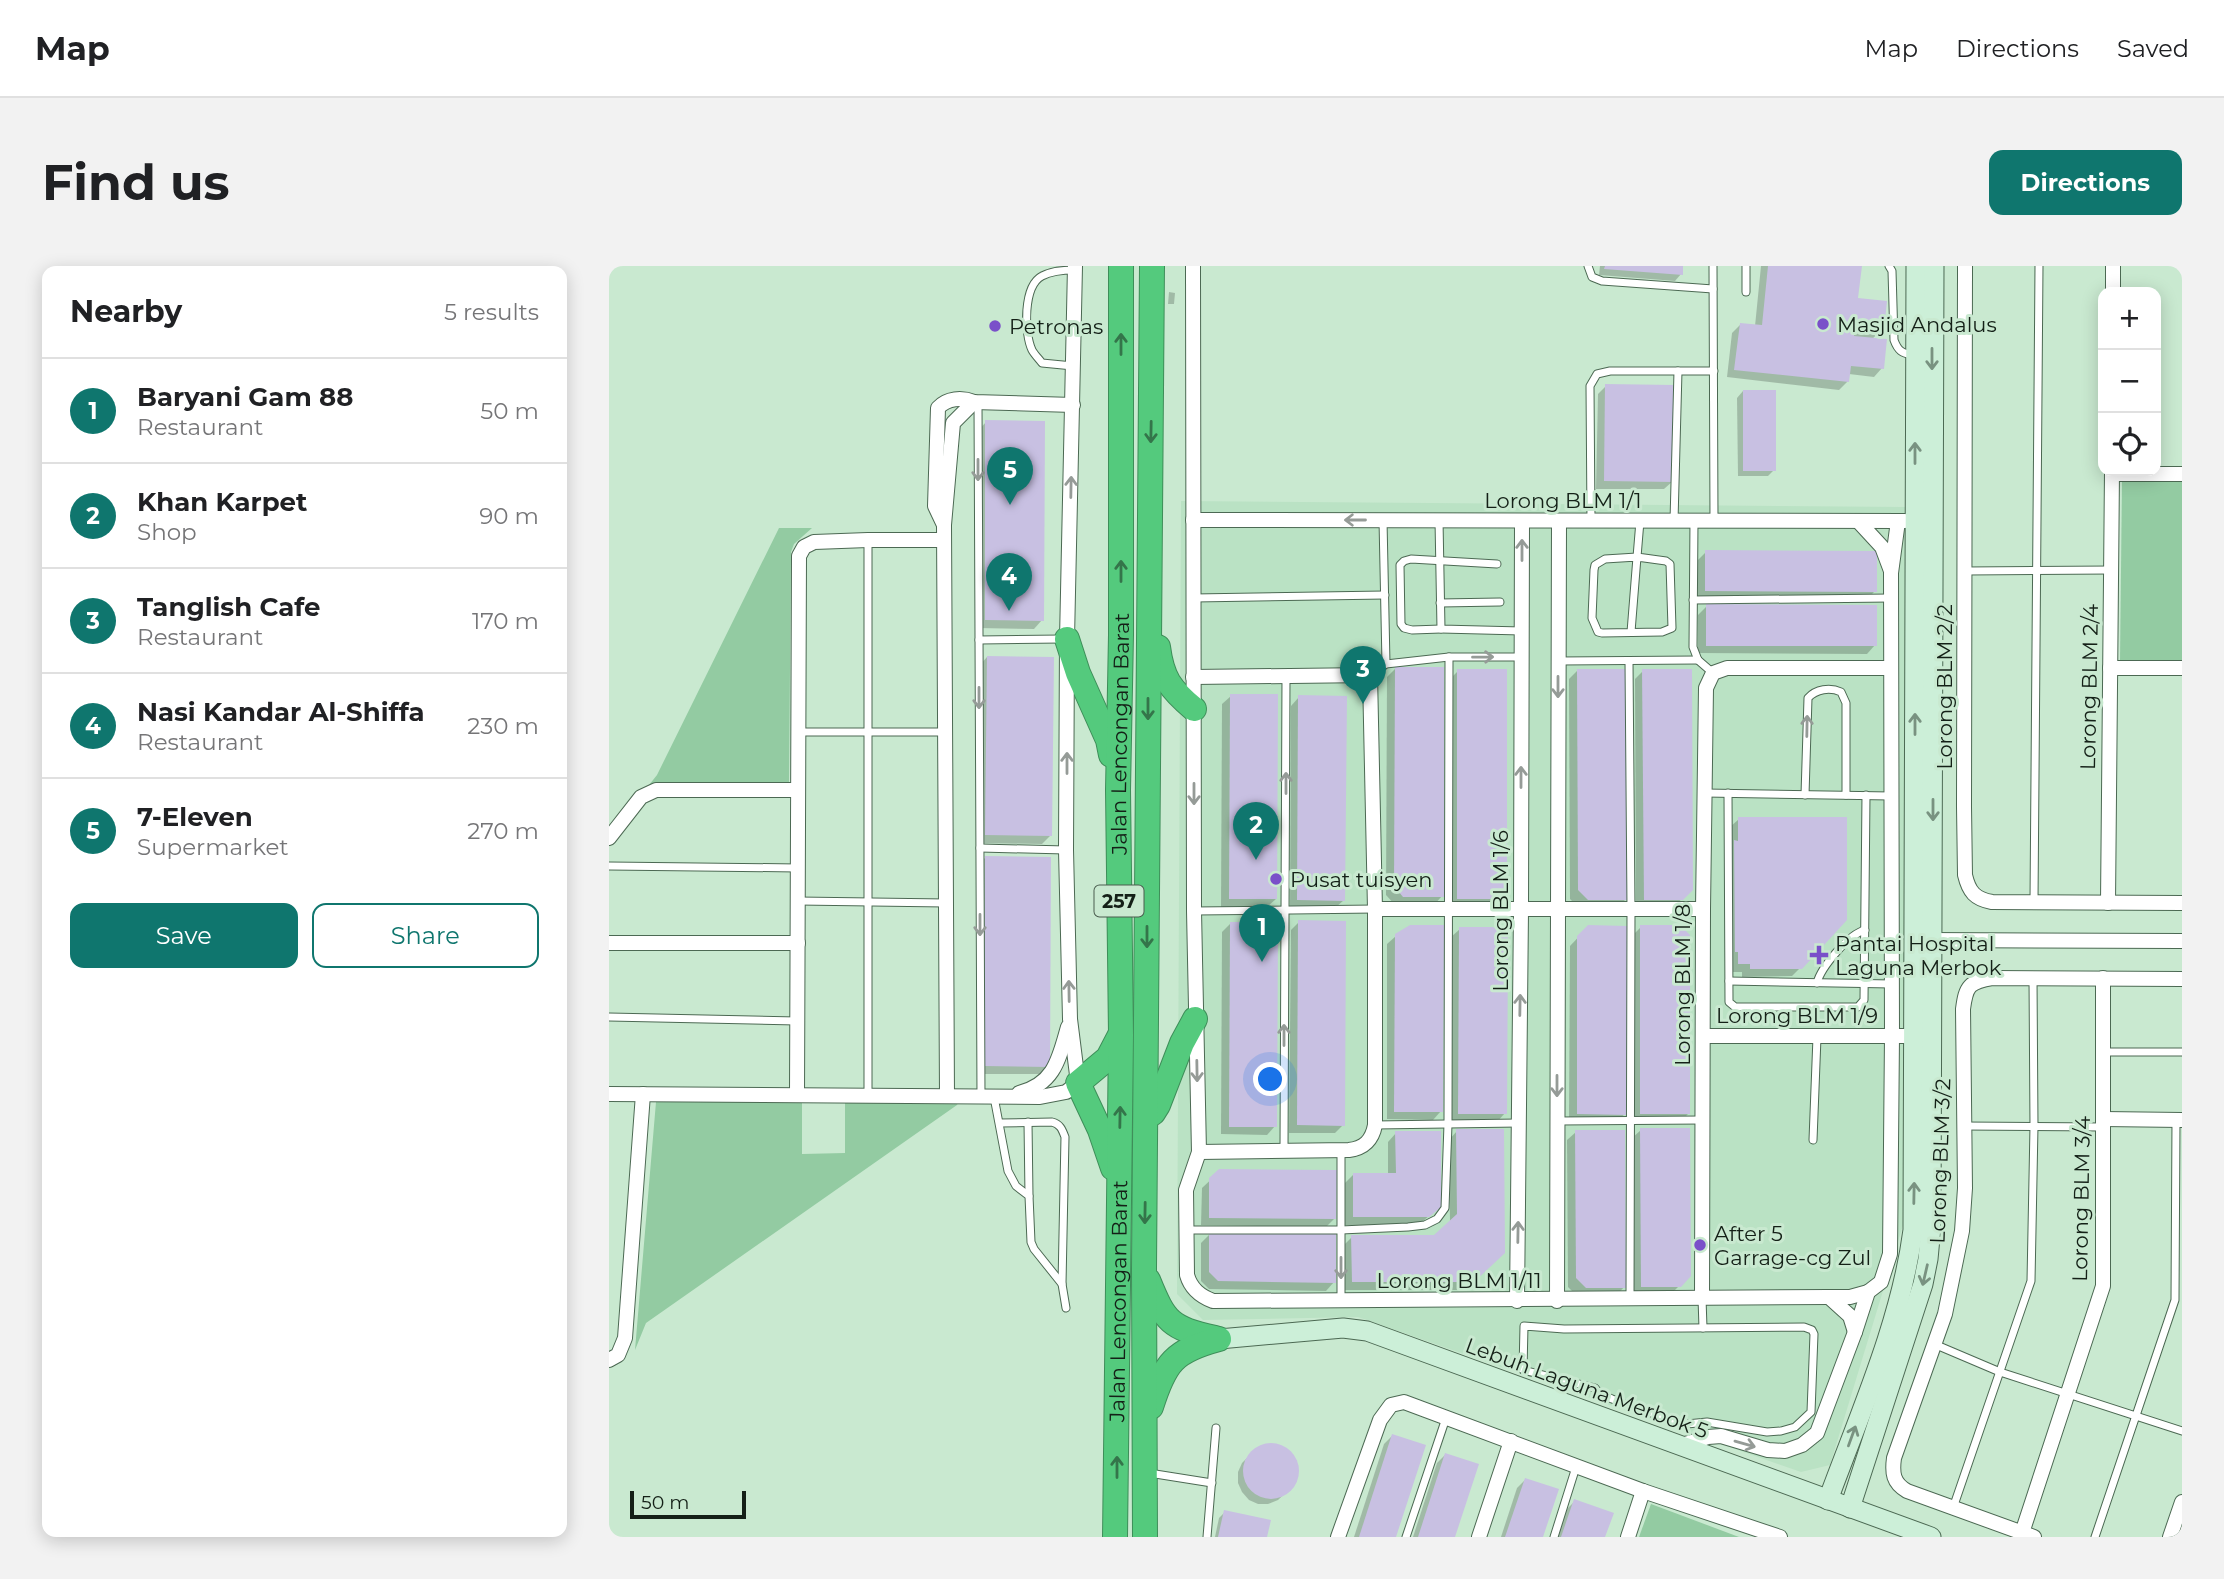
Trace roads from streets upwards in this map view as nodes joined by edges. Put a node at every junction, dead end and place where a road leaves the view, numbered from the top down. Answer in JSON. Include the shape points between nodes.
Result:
{"nodes":[{"id":1,"x":1121,"y":266,"type":"edge"},
{"id":2,"x":1152,"y":266,"type":"edge"},
{"id":3,"x":1193,"y":266,"type":"edge"},
{"id":4,"x":1916,"y":266,"type":"edge"},
{"id":5,"x":1934,"y":266,"type":"edge"},
{"id":6,"x":1965,"y":266,"type":"edge"},
{"id":7,"x":2113,"y":266,"type":"edge"},
{"id":8,"x":1075,"y":268,"type":"edge"},
{"id":9,"x":2113,"y":287,"type":"edge"},
{"id":10,"x":1073,"y":405,"type":"junction"},
{"id":11,"x":2161,"y":473,"type":"edge"},
{"id":12,"x":2182,"y":474,"type":"edge"},
{"id":13,"x":2112,"y":476,"type":"edge"},
{"id":14,"x":1193,"y":520,"type":"junction"},
{"id":15,"x":1522,"y":521,"type":"junction"},
{"id":16,"x":1559,"y":521,"type":"junction"},
{"id":17,"x":1858,"y":521,"type":"junction"},
{"id":18,"x":1915,"y":521,"type":"junction"},
{"id":19,"x":944,"y":533,"type":"junction"},
{"id":20,"x":1891,"y":573,"type":"junction"},
{"id":21,"x":1148,"y":617,"type":"junction"},
{"id":22,"x":1067,"y":639,"type":"junction"},
{"id":23,"x":1891,"y":668,"type":"junction"},
{"id":24,"x":2111,"y":668,"type":"junction"},
{"id":25,"x":2182,"y":668,"type":"edge"},
{"id":26,"x":1193,"y":677,"type":"junction"},
{"id":27,"x":1194,"y":709,"type":"junction"},
{"id":28,"x":798,"y":790,"type":"junction"},
{"id":29,"x":1118,"y":790,"type":"junction"},
{"id":30,"x":609,"y":838,"type":"edge"},
{"id":31,"x":2108,"y":903,"type":"junction"},
{"id":32,"x":2182,"y":903,"type":"edge"},
{"id":33,"x":1375,"y":909,"type":"junction"},
{"id":34,"x":1557,"y":909,"type":"junction"},
{"id":35,"x":1703,"y":909,"type":"junction"},
{"id":36,"x":1521,"y":910,"type":"junction"},
{"id":37,"x":1923,"y":940,"type":"junction"},
{"id":38,"x":2182,"y":941,"type":"edge"},
{"id":39,"x":609,"y":943,"type":"edge"},
{"id":40,"x":798,"y":943,"type":"junction"},
{"id":41,"x":2103,"y":978,"type":"junction"},
{"id":42,"x":2182,"y":979,"type":"edge"},
{"id":43,"x":1070,"y":1019,"type":"junction"},
{"id":44,"x":1195,"y":1019,"type":"junction"},
{"id":45,"x":1121,"y":1035,"type":"junction"},
{"id":46,"x":1703,"y":1036,"type":"junction"},
{"id":47,"x":1892,"y":1036,"type":"junction"},
{"id":48,"x":1923,"y":1036,"type":"junction"},
{"id":49,"x":1078,"y":1083,"type":"junction"},
{"id":50,"x":609,"y":1094,"type":"edge"},
{"id":51,"x":643,"y":1094,"type":"junction"},
{"id":52,"x":797,"y":1095,"type":"junction"},
{"id":53,"x":947,"y":1096,"type":"junction"},
{"id":54,"x":992,"y":1097,"type":"junction"},
{"id":55,"x":1146,"y":1117,"type":"junction"},
{"id":56,"x":2179,"y":1120,"type":"edge"},
{"id":57,"x":2103,"y":1123,"type":"junction"},
{"id":58,"x":1199,"y":1152,"type":"junction"},
{"id":59,"x":1119,"y":1196,"type":"junction"},
{"id":60,"x":1144,"y":1269,"type":"junction"},
{"id":61,"x":1868,"y":1292,"type":"junction"},
{"id":62,"x":1829,"y":1297,"type":"junction"},
{"id":63,"x":1702,"y":1298,"type":"junction"},
{"id":64,"x":1517,"y":1301,"type":"junction"},
{"id":65,"x":1557,"y":1301,"type":"junction"},
{"id":66,"x":1856,"y":1332,"type":"junction"},
{"id":67,"x":1219,"y":1339,"type":"junction"},
{"id":68,"x":609,"y":1360,"type":"edge"},
{"id":69,"x":1144,"y":1428,"type":"junction"},
{"id":70,"x":1511,"y":1441,"type":"junction"},
{"id":71,"x":1679,"y":1446,"type":"junction"},
{"id":72,"x":1643,"y":1491,"type":"junction"},
{"id":73,"x":1828,"y":1500,"type":"junction"},
{"id":74,"x":2182,"y":1502,"type":"edge"},
{"id":75,"x":1850,"y":1508,"type":"junction"},
{"id":76,"x":2180,"y":1518,"type":"edge"},
{"id":77,"x":1145,"y":1535,"type":"edge"},
{"id":78,"x":2028,"y":1535,"type":"edge"},
{"id":79,"x":1115,"y":1536,"type":"edge"},
{"id":80,"x":1338,"y":1537,"type":"edge"},
{"id":81,"x":1479,"y":1537,"type":"edge"},
{"id":82,"x":1628,"y":1537,"type":"edge"},
{"id":83,"x":1780,"y":1537,"type":"edge"},
{"id":84,"x":1931,"y":1537,"type":"edge"},
{"id":85,"x":2171,"y":1537,"type":"edge"}],
"edges":[{"from":29,"to":1,"type":"highway","name":"Jalan Lencongan Barat","number":"257","one_way":true},
{"from":2,"to":21,"type":"highway","name":"Jalan Lencongan Barat","number":"257","one_way":true},
{"from":3,"to":14,"type":"street","name":"Lorong BLM 1/11"},
{"from":18,"to":4,"type":"street","one_way":true},
{"from":5,"to":18,"type":"street","one_way":true},
{"from":6,"to":31,"type":"street","name":"Lorong BLM 2/2","via":[[1965,875],[1972,894],[1980,900]]},
{"from":7,"to":9,"type":"street"},
{"from":8,"to":10,"type":"street"},
{"from":10,"to":19,"type":"street","via":[[976,402],[953,423]]},
{"from":22,"to":10,"type":"street","one_way":true},
{"from":11,"to":12,"type":"street"},
{"from":13,"to":24,"type":"street","name":"Lorong BLM 2/4"},
{"from":15,"to":14,"type":"street","name":"Lorong BLM 1/1","one_way":true},
{"from":14,"to":26,"type":"street","name":"Lorong BLM 1/11"},
{"from":15,"to":16,"type":"street","name":"Lorong BLM 1/1"},
{"from":36,"to":15,"type":"street","name":"Lorong BLM 1/6","one_way":true},
{"from":16,"to":17,"type":"street","name":"Lorong BLM 1/1"},
{"from":16,"to":34,"type":"street","one_way":true},
{"from":17,"to":18,"type":"street","name":"Lorong BLM 1/1"},
{"from":17,"to":20,"type":"street","via":[[1882,547]]},
{"from":18,"to":20,"type":"street"},
{"from":18,"to":37,"type":"street"},
{"from":19,"to":28,"type":"street","via":[[814,542],[804,547],[799,556]]},
{"from":19,"to":53,"type":"street"},
{"from":20,"to":23,"type":"street"},
{"from":21,"to":27,"type":"highway","via":[[1157,636],[1162,671],[1177,695]]},
{"from":21,"to":55,"type":"highway","name":"Jalan Lencongan Barat","number":"257","one_way":true},
{"from":22,"to":29,"type":"highway","via":[[1108,740]]},
{"from":43,"to":22,"type":"street","one_way":true},
{"from":23,"to":35,"type":"street","name":"Lorong BLM 1/8","via":[[1727,668],[1713,673],[1706,688]]},
{"from":23,"to":47,"type":"street"},
{"from":24,"to":25,"type":"street"},
{"from":24,"to":31,"type":"street","name":"Lorong BLM 2/4"},
{"from":26,"to":27,"type":"street","name":"Lorong BLM 1/11"},
{"from":26,"to":33,"type":"street","via":[[1370,675]]},
{"from":27,"to":44,"type":"street","name":"Lorong BLM 1/11","one_way":true},
{"from":28,"to":30,"type":"street","via":[[656,790],[641,797]]},
{"from":28,"to":40,"type":"street"},
{"from":29,"to":45,"type":"highway","name":"Jalan Lencongan Barat","number":"257"},
{"from":31,"to":32,"type":"street","name":"Lorong BLM 2/2"},
{"from":33,"to":36,"type":"street"},
{"from":33,"to":58,"type":"street","via":[[1375,1125],[1370,1140],[1341,1151]]},
{"from":34,"to":35,"type":"street"},
{"from":34,"to":36,"type":"street"},
{"from":34,"to":65,"type":"street","one_way":true},
{"from":35,"to":46,"type":"street","name":"Lorong BLM 1/8"},
{"from":64,"to":36,"type":"street","name":"Lorong BLM 1/6","one_way":true},
{"from":37,"to":38,"type":"street"},
{"from":37,"to":48,"type":"street"},
{"from":39,"to":40,"type":"street"},
{"from":40,"to":52,"type":"street"},
{"from":41,"to":42,"type":"street","name":"Lorong BLM 3/2"},
{"from":41,"to":57,"type":"street","name":"Lorong BLM 3/4"},
{"from":41,"to":78,"type":"street","name":"Lorong BLM 3/2","via":[[1981,980],[1965,992],[1962,1231],[1950,1296],[1894,1458],[1899,1486]]},
{"from":43,"to":49,"type":"street"},
{"from":43,"to":54,"type":"street","via":[[1057,1063],[1046,1079],[1033,1089]]},
{"from":44,"to":55,"type":"highway","via":[[1158,1105]]},
{"from":44,"to":58,"type":"street","name":"Lorong BLM 1/11","one_way":true},
{"from":45,"to":49,"type":"highway","via":[[1108,1058]]},
{"from":59,"to":45,"type":"highway","name":"Jalan Lencongan Barat","number":"257","one_way":true},
{"from":46,"to":47,"type":"street","name":"Lorong BLM 1/9"},
{"from":46,"to":63,"type":"street","name":"Lorong BLM 1/8"},
{"from":47,"to":48,"type":"street","name":"Lorong BLM 1/9"},
{"from":47,"to":61,"type":"street","via":[[1891,1245],[1885,1275]]},
{"from":73,"to":48,"type":"street","one_way":true,"via":[[1905,1283],[1914,1210]]},
{"from":48,"to":75,"type":"street","one_way":true,"via":[[1929,1259]]},
{"from":49,"to":54,"type":"street","via":[[1041,1097]]},
{"from":49,"to":59,"type":"highway","via":[[1110,1157]]},
{"from":50,"to":51,"type":"street"},
{"from":51,"to":52,"type":"street"},
{"from":51,"to":68,"type":"street","via":[[625,1338],[618,1355]]},
{"from":52,"to":53,"type":"street"},
{"from":53,"to":54,"type":"street"},
{"from":55,"to":60,"type":"highway","name":"Jalan Lencongan Barat","number":"257","one_way":true},
{"from":56,"to":57,"type":"street"},
{"from":57,"to":78,"type":"street","name":"Lorong BLM 3/4","via":[[2103,1286]]},
{"from":58,"to":64,"type":"street","name":"Lorong BLM 1/11","via":[[1187,1191],[1187,1275],[1205,1298]]},
{"from":79,"to":59,"type":"highway","name":"Jalan Lencongan Barat","number":"257","one_way":true},
{"from":60,"to":67,"type":"highway","via":[[1168,1320],[1189,1332]]},
{"from":60,"to":69,"type":"highway","name":"Jalan Lencongan Barat","number":"257"},
{"from":61,"to":62,"type":"street","name":"Lorong BLM 1/11"},
{"from":61,"to":66,"type":"street"},
{"from":62,"to":63,"type":"street","name":"Lorong BLM 1/11"},
{"from":62,"to":66,"type":"street","via":[[1850,1316]]},
{"from":63,"to":65,"type":"street","name":"Lorong BLM 1/11"},
{"from":64,"to":65,"type":"street","name":"Lorong BLM 1/11"},
{"from":71,"to":66,"type":"street","one_way":true,"via":[[1721,1436],[1768,1450],[1785,1451],[1802,1444],[1817,1433]]},
{"from":67,"to":69,"type":"highway","via":[[1194,1345],[1167,1366]]},
{"from":67,"to":71,"type":"street","name":"Lebuh Laguna Merbok 5","via":[[1356,1328]]},
{"from":69,"to":77,"type":"highway","name":"Jalan Lencongan Barat","number":"257"},
{"from":70,"to":72,"type":"street"},
{"from":70,"to":80,"type":"street","via":[[1398,1402],[1380,1420]]},
{"from":70,"to":81,"type":"street"},
{"from":71,"to":73,"type":"street","name":"Lebuh Laguna Merbok 5"},
{"from":72,"to":82,"type":"street"},
{"from":72,"to":83,"type":"street"},
{"from":73,"to":75,"type":"street","name":"Lebuh Laguna Merbok 5"},
{"from":74,"to":76,"type":"street"},
{"from":75,"to":84,"type":"street","name":"Lebuh Laguna Merbok 5"},
{"from":76,"to":85,"type":"street"}]}
